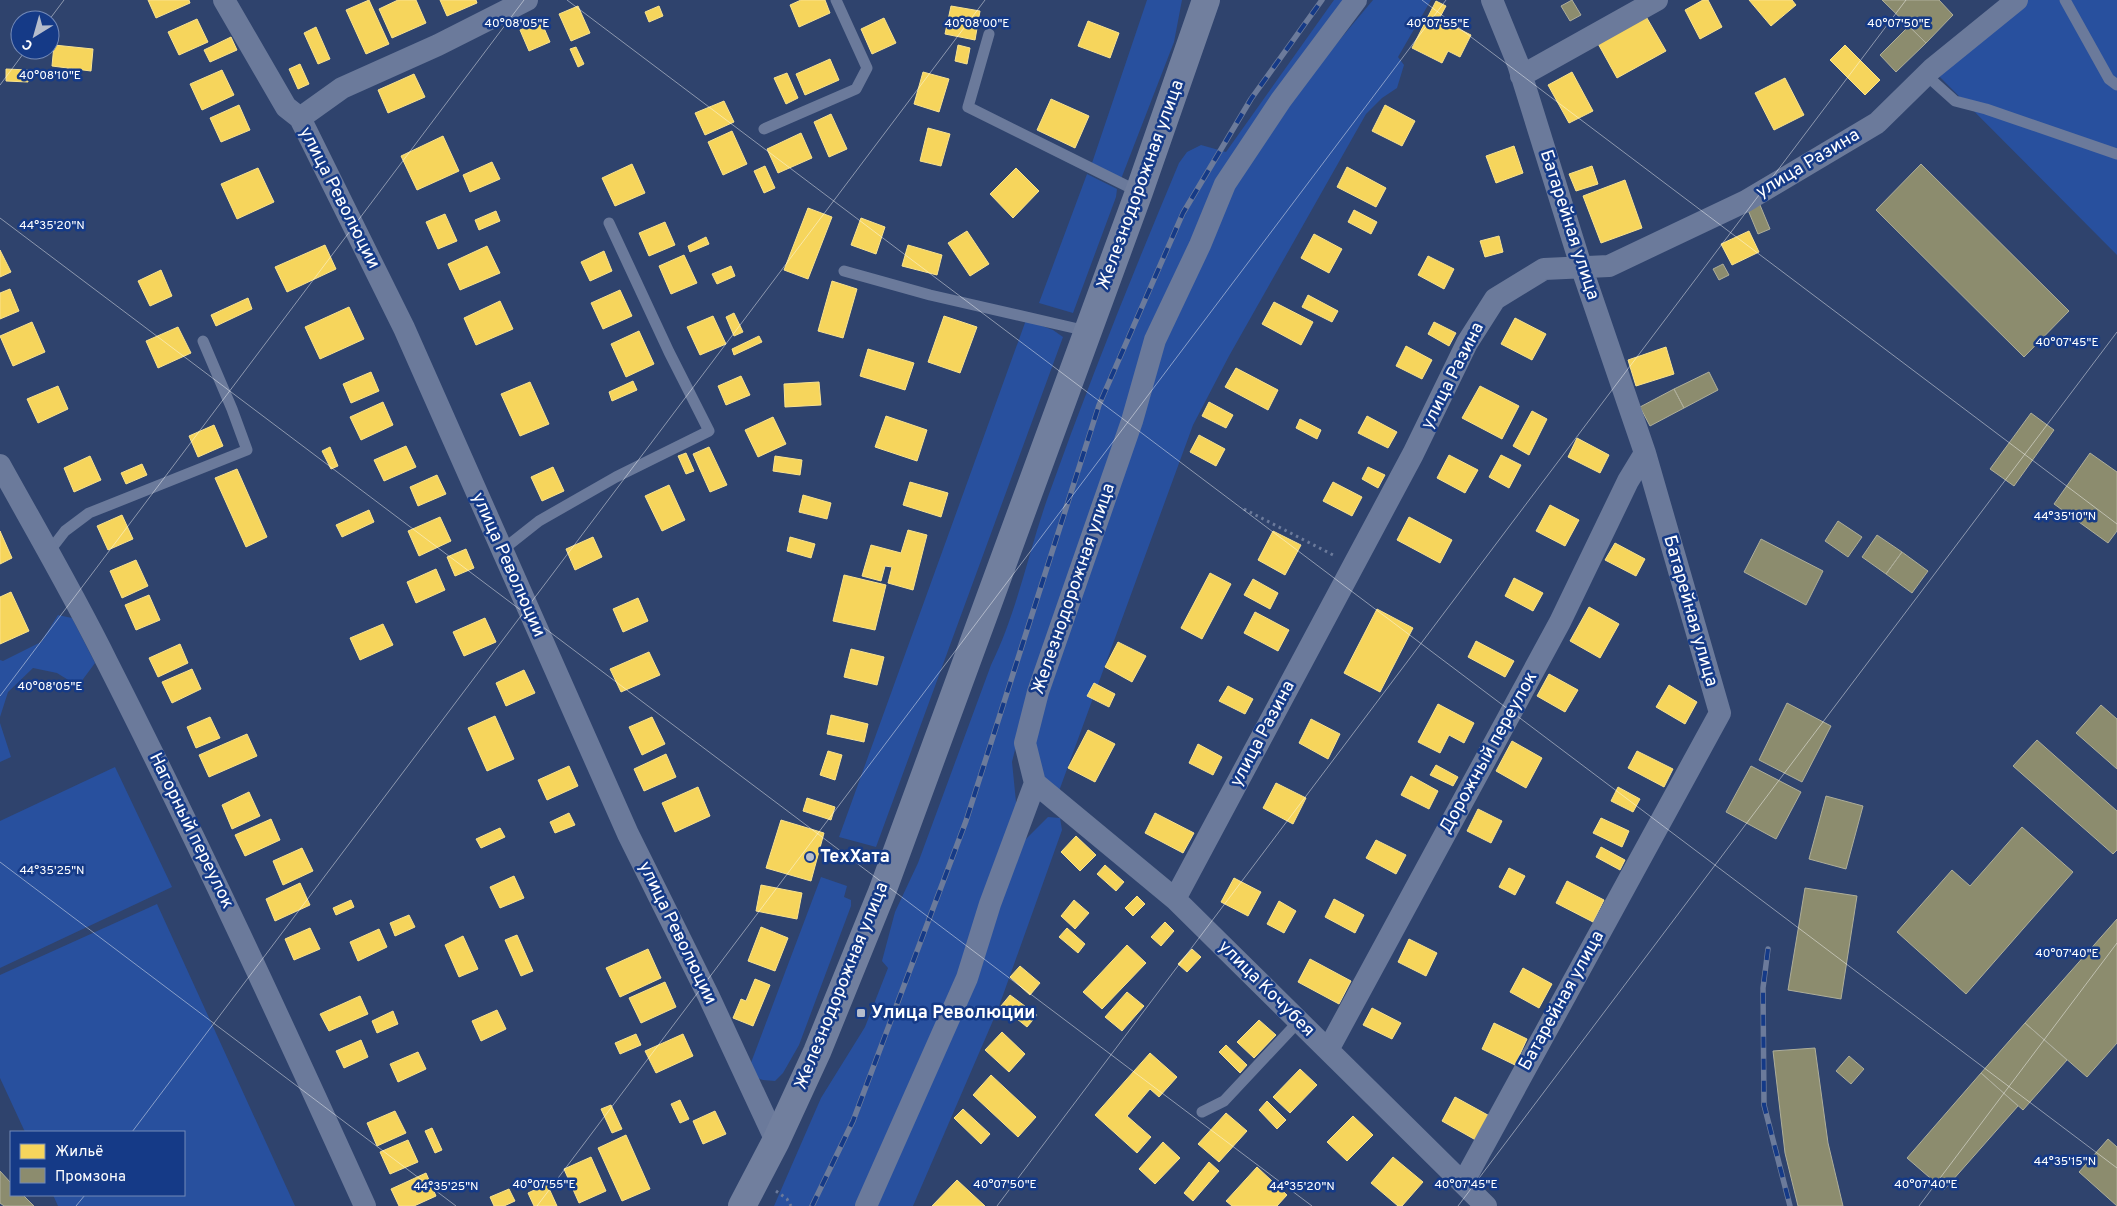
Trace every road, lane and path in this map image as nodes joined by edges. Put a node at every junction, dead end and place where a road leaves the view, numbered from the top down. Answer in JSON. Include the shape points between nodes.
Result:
{"nodes":[{"id":1,"x":224,"y":0,"type":"edge"},
{"id":2,"x":527,"y":0,"type":"edge"},
{"id":3,"x":836,"y":0,"type":"edge"},
{"id":4,"x":1206,"y":0,"type":"edge"},
{"id":5,"x":1356,"y":0,"type":"edge"},
{"id":6,"x":1492,"y":0,"type":"edge"},
{"id":7,"x":1657,"y":0,"type":"edge"},
{"id":8,"x":2017,"y":0,"type":"edge"},
{"id":9,"x":2065,"y":0,"type":"edge"},
{"id":10,"x":989,"y":34,"type":"dead end"},
{"id":11,"x":1929,"y":72,"type":"junction"},
{"id":12,"x":1521,"y":76,"type":"junction"},
{"id":13,"x":2117,"y":85,"type":"edge"},
{"id":14,"x":300,"y":118,"type":"junction"},
{"id":15,"x":764,"y":129,"type":"dead end"},
{"id":16,"x":2117,"y":154,"type":"edge"},
{"id":17,"x":1139,"y":192,"type":"junction"},
{"id":18,"x":609,"y":223,"type":"dead end"},
{"id":19,"x":1582,"y":266,"type":"junction"},
{"id":20,"x":844,"y":271,"type":"dead end"},
{"id":21,"x":1087,"y":331,"type":"junction"},
{"id":22,"x":203,"y":341,"type":"dead end"},
{"id":23,"x":1645,"y":453,"type":"junction"},
{"id":24,"x":0,"y":465,"type":"edge"},
{"id":25,"x":1244,"y":509,"type":"dead end"},
{"id":26,"x":501,"y":551,"type":"junction"},
{"id":27,"x":48,"y":553,"type":"junction"},
{"id":28,"x":1354,"y":566,"type":"junction"},
{"id":29,"x":1035,"y":783,"type":"junction"},
{"id":30,"x":1175,"y":899,"type":"junction"},
{"id":31,"x":1299,"y":1021,"type":"junction"},
{"id":32,"x":1328,"y":1050,"type":"junction"},
{"id":33,"x":1202,"y":1112,"type":"dead end"},
{"id":34,"x":776,"y":1141,"type":"junction"},
{"id":35,"x":1462,"y":1183,"type":"junction"},
{"id":36,"x":365,"y":1206,"type":"edge"},
{"id":37,"x":742,"y":1206,"type":"edge"},
{"id":38,"x":866,"y":1206,"type":"edge"},
{"id":39,"x":1486,"y":1206,"type":"edge"}],
"edges":[{"from":1,"to":14,"type":"street","name":"улица Революции","via":[[286,107]]},
{"from":2,"to":14,"type":"street","via":[[342,88]]},
{"from":3,"to":15,"type":"lane","via":[[867,68],[856,89]]},
{"from":4,"to":17,"type":"main road","name":"Железнодорожная улица"},
{"from":5,"to":29,"type":"street","name":"Железнодорожная улица","via":[[1281,100],[1225,184],[1155,340],[1132,421],[1038,692],[1026,743]]},
{"from":6,"to":12,"type":"street","name":"Батарейная улица"},
{"from":7,"to":12,"type":"street"},
{"from":8,"to":11,"type":"street","name":"улица Разина"},
{"from":9,"to":13,"type":"lane","via":[[2109,79]]},
{"from":10,"to":17,"type":"lane","via":[[968,107]]},
{"from":11,"to":16,"type":"lane","via":[[1955,101]]},
{"from":11,"to":19,"type":"street","name":"улица Разина","via":[[1877,123],[1746,201],[1609,266]]},
{"from":12,"to":19,"type":"street","name":"Батарейная улица"},
{"from":14,"to":26,"type":"street","name":"улица Революции","via":[[404,328]]},
{"from":17,"to":21,"type":"main road","name":"Железнодорожная улица"},
{"from":18,"to":26,"type":"lane","via":[[709,431],[616,477],[538,521]]},
{"from":19,"to":23,"type":"street","name":"Батарейная улица"},
{"from":19,"to":28,"type":"street","name":"улица Разина","via":[[1544,269],[1495,299],[1466,343]]},
{"from":20,"to":21,"type":"lane","via":[[930,295]]},
{"from":21,"to":34,"type":"main road","name":"Железнодорожная улица","via":[[882,892],[817,1052]]},
{"from":22,"to":27,"type":"lane","via":[[247,450],[89,513],[65,531]]},
{"from":23,"to":32,"type":"street","name":"Дорожный переулок","via":[[1560,622]]},
{"from":23,"to":35,"type":"street","name":"Батарейная улица","via":[[1720,713]]},
{"from":24,"to":27,"type":"street","name":"Нагорный переулок"},
{"from":25,"to":28,"type":"path"},
{"from":26,"to":34,"type":"street","name":"улица Революции","via":[[628,834],[710,997]]},
{"from":27,"to":36,"type":"street","name":"Нагорный переулок","via":[[106,660],[212,874]]},
{"from":28,"to":30,"type":"street","name":"улица Разина"},
{"from":29,"to":30,"type":"street","name":"улица Кочубея"},
{"from":29,"to":38,"type":"street","via":[[990,904],[967,978]]},
{"from":30,"to":31,"type":"street","name":"улица Кочубея"},
{"from":31,"to":32,"type":"street","name":"улица Кочубея"},
{"from":31,"to":33,"type":"lane","via":[[1224,1101]]},
{"from":32,"to":35,"type":"street","name":"улица Кочубея"},
{"from":34,"to":37,"type":"main road","name":"Железнодорожная улица"},
{"from":35,"to":39,"type":"street","name":"улица Кочубея"}]}
